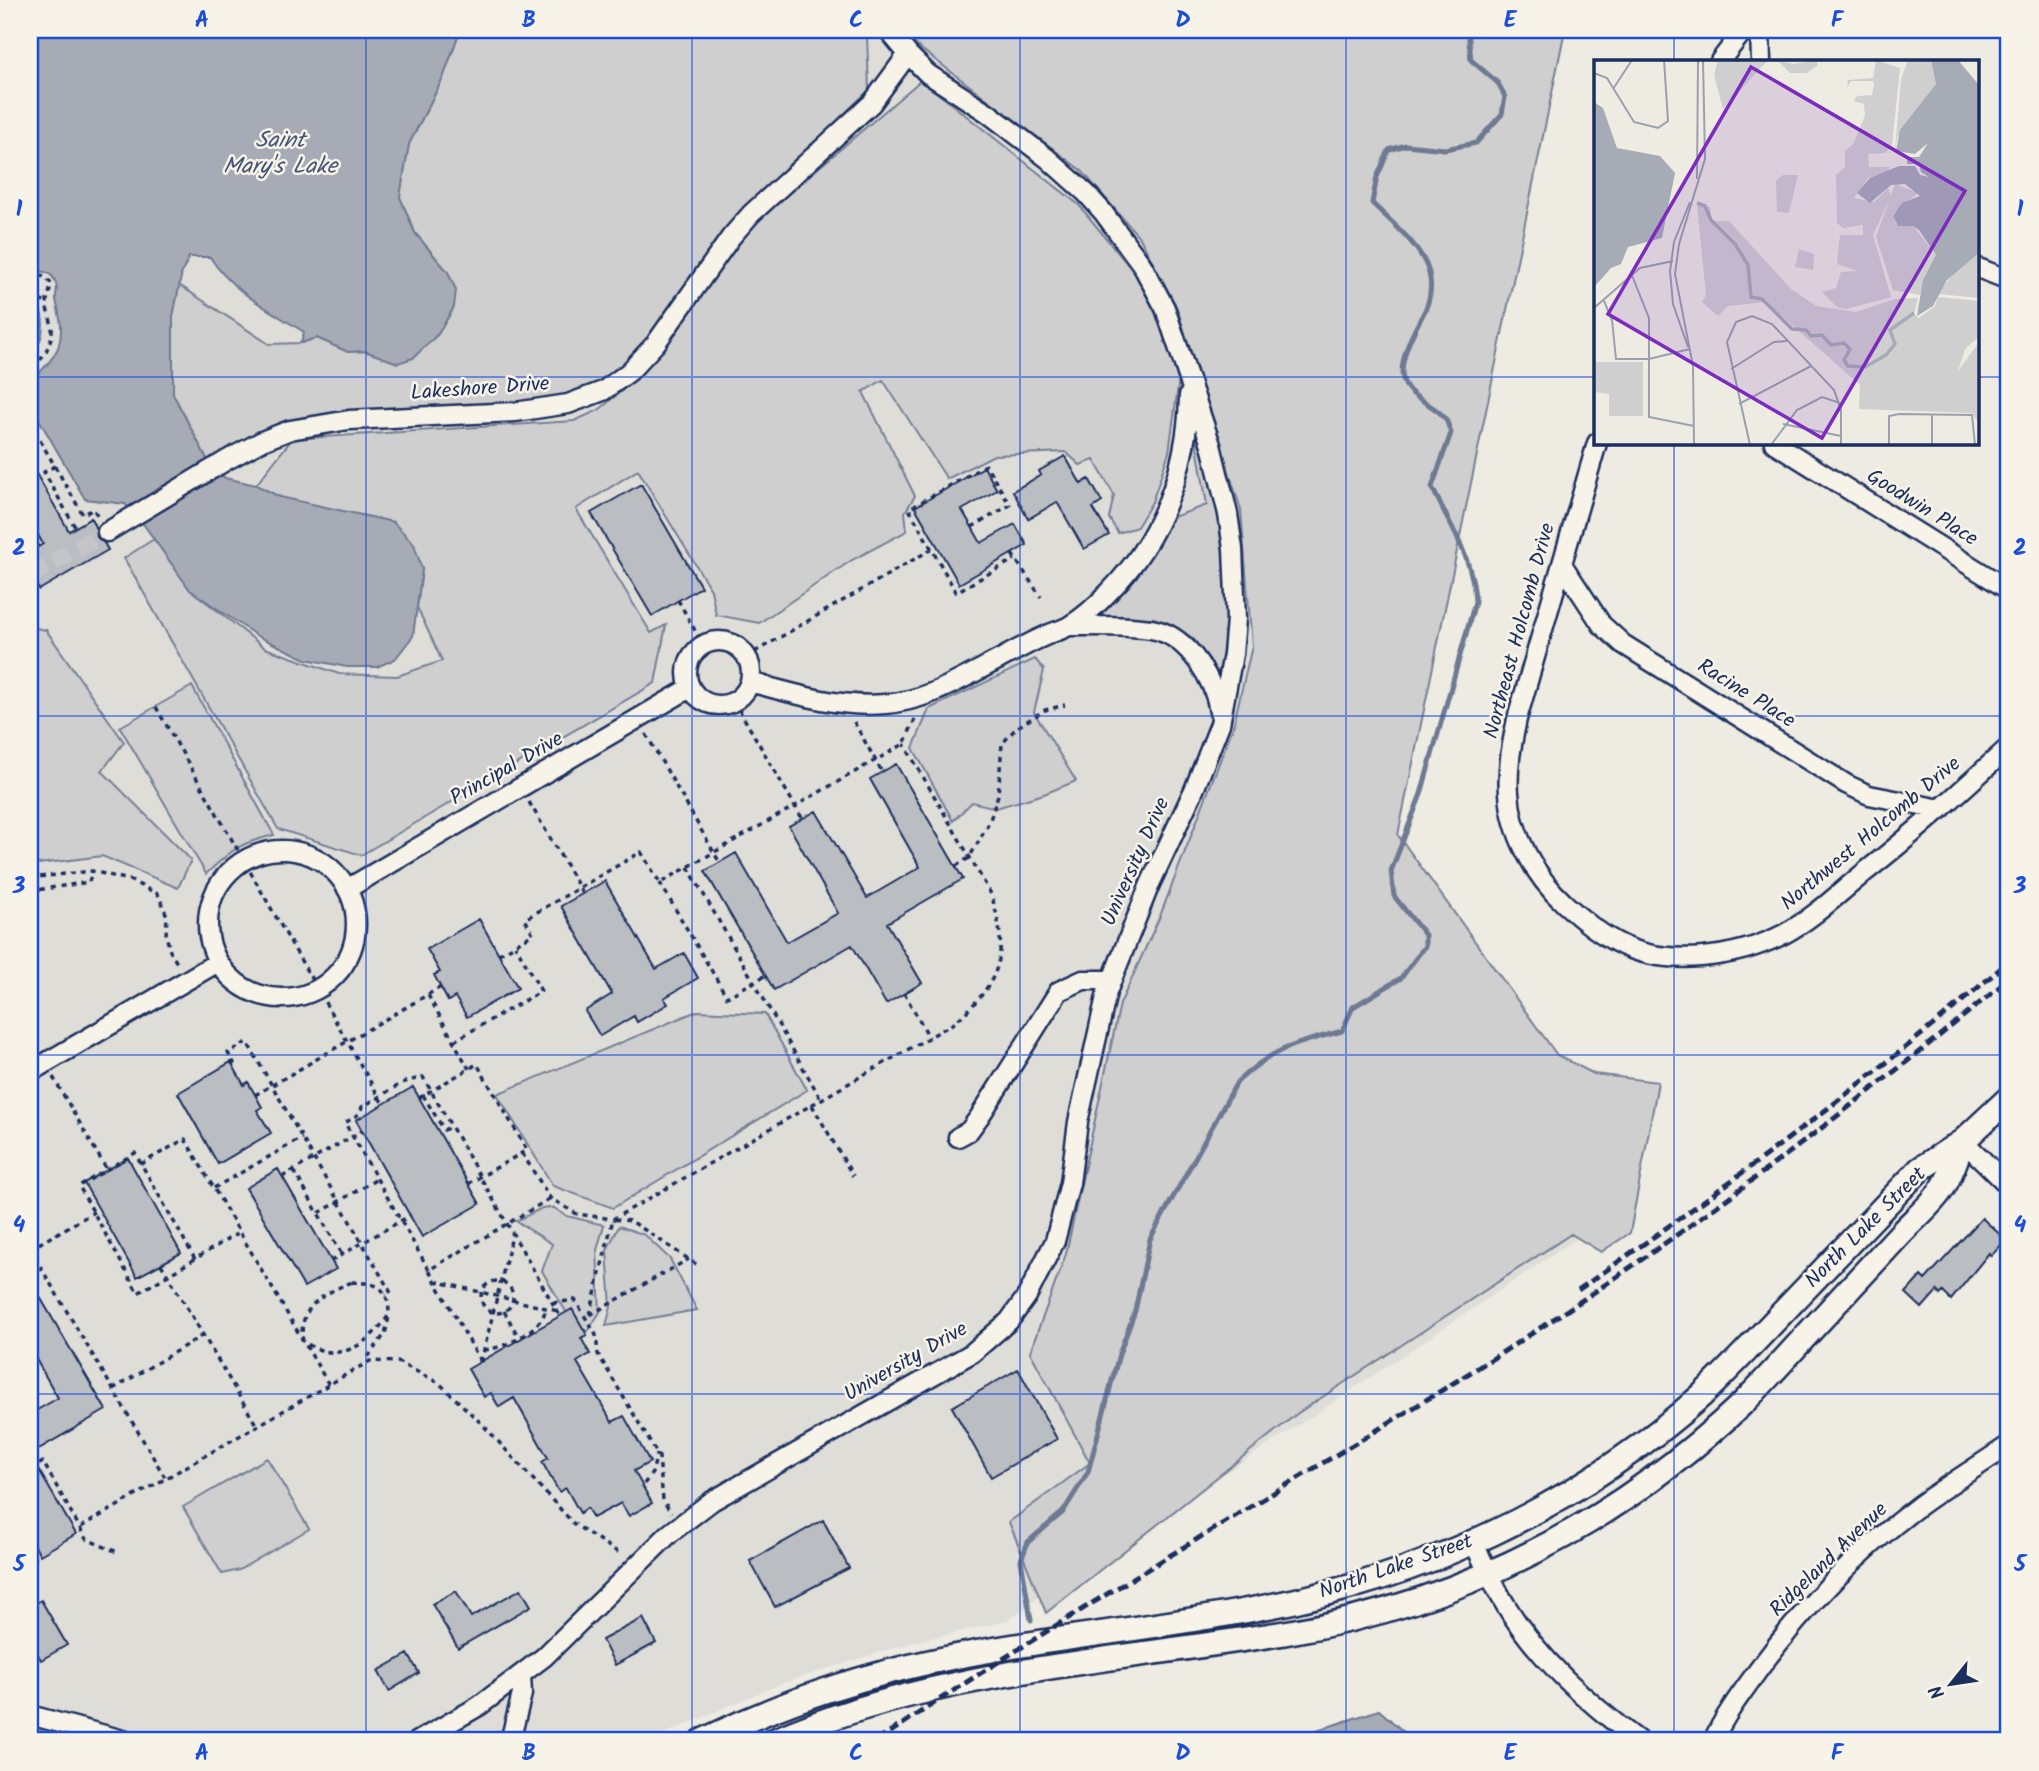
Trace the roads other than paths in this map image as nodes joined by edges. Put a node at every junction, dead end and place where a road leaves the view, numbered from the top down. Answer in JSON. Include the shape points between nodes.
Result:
{"nodes":[{"id":1,"x":887,"y":30,"type":"edge"},
{"id":2,"x":1744,"y":30,"type":"edge"},
{"id":3,"x":1760,"y":30,"type":"edge"},
{"id":4,"x":908,"y":54,"type":"junction"},
{"id":5,"x":1721,"y":60,"type":"edge"},
{"id":6,"x":1761,"y":60,"type":"edge"},
{"id":7,"x":1980,"y":269,"type":"edge"},
{"id":8,"x":2009,"y":280,"type":"edge"},
{"id":9,"x":1189,"y":381,"type":"junction"},
{"id":10,"x":1597,"y":444,"type":"edge"},
{"id":11,"x":1776,"y":444,"type":"edge"},
{"id":12,"x":107,"y":532,"type":"tunnel mouth"},
{"id":13,"x":1562,"y":564,"type":"junction"},
{"id":14,"x":2009,"y":590,"type":"edge"},
{"id":15,"x":1069,"y":626,"type":"junction"},
{"id":16,"x":750,"y":682,"type":"junction"},
{"id":17,"x":691,"y":688,"type":"junction"},
{"id":18,"x":1220,"y":724,"type":"junction"},
{"id":19,"x":2009,"y":747,"type":"edge"},
{"id":20,"x":1941,"y":809,"type":"junction"},
{"id":21,"x":347,"y":889,"type":"junction"},
{"id":22,"x":1633,"y":949,"type":"joint"},
{"id":23,"x":218,"y":962,"type":"junction"},
{"id":24,"x":1111,"y":980,"type":"junction"},
{"id":25,"x":37,"y":1068,"type":"edge"},
{"id":26,"x":2009,"y":1098,"type":"edge"},
{"id":27,"x":958,"y":1138,"type":"dead end"},
{"id":28,"x":1963,"y":1142,"type":"junction"},
{"id":29,"x":2009,"y":1186,"type":"edge"},
{"id":30,"x":2009,"y":1445,"type":"edge"},
{"id":31,"x":1473,"y":1541,"type":"junction"},
{"id":32,"x":1488,"y":1574,"type":"junction"},
{"id":33,"x":521,"y":1675,"type":"junction"},
{"id":34,"x":30,"y":1715,"type":"edge"},
{"id":35,"x":127,"y":1741,"type":"edge"},
{"id":36,"x":418,"y":1741,"type":"edge"},
{"id":37,"x":510,"y":1741,"type":"edge"},
{"id":38,"x":702,"y":1741,"type":"edge"},
{"id":39,"x":773,"y":1741,"type":"edge"},
{"id":40,"x":1639,"y":1741,"type":"edge"},
{"id":41,"x":1713,"y":1741,"type":"edge"}],
"edges":[{"from":1,"to":4,"type":"street"},
{"from":2,"to":5,"type":"street"},
{"from":3,"to":6,"type":"street"},
{"from":4,"to":9,"type":"street","name":"University Drive","via":[[928,74],[1047,158],[1103,212],[1142,265],[1166,308]]},
{"from":4,"to":12,"type":"street","name":"Lakeshore Drive","via":[[872,103],[751,214],[656,343],[603,391],[568,404],[515,412],[349,420],[290,430],[262,440]]},
{"from":7,"to":8,"type":"street"},
{"from":9,"to":15,"type":"street","via":[[1181,459],[1156,530],[1124,578]]},
{"from":9,"to":18,"type":"street","name":"University Drive","via":[[1221,479],[1233,549],[1235,631]]},
{"from":10,"to":13,"type":"street","name":"Northeast Holcomb Drive"},
{"from":11,"to":14,"type":"street","name":"Goodwin Place"},
{"from":13,"to":20,"type":"street","name":"Racine Place","via":[[1602,625],[1623,644],[1846,784],[1869,795]]},
{"from":13,"to":22,"type":"street","name":"Northeast Holcomb Drive","via":[[1517,719],[1508,794],[1522,845],[1556,897],[1616,942]]},
{"from":15,"to":16,"type":"street","via":[[926,696],[887,704],[810,699]]},
{"from":15,"to":18,"type":"street","via":[[1157,630],[1171,637],[1196,658],[1213,685]]},
{"from":16,"to":17,"type":"street","via":[[734,701],[717,705],[706,702]]},
{"from":16,"to":17,"type":"street","via":[[747,657],[736,646],[716,641],[703,645],[691,657],[687,667]]},
{"from":17,"to":21,"type":"street","name":"Principal Drive"},
{"from":18,"to":24,"type":"street","name":"University Drive"},
{"from":19,"to":20,"type":"street","name":"Northwest Holcomb Drive"},
{"from":20,"to":22,"type":"street","name":"Northwest Holcomb Drive","via":[[1807,919],[1751,949],[1718,957],[1674,957]]},
{"from":21,"to":23,"type":"street","via":[[354,907],[353,945],[334,977],[318,989],[301,996],[263,996],[238,983]]},
{"from":21,"to":23,"type":"street","via":[[336,873],[302,853],[263,852],[244,860],[220,883],[213,897],[208,930]]},
{"from":23,"to":25,"type":"street"},
{"from":24,"to":27,"type":"street","via":[[1083,980],[1059,991],[980,1116]]},
{"from":24,"to":33,"type":"street","name":"University Drive","via":[[1055,1241],[1009,1321],[972,1353],[712,1501]]},
{"from":26,"to":28,"type":"main road","name":"North Lake Street"},
{"from":28,"to":29,"type":"street"},
{"from":28,"to":31,"type":"main road","name":"North Lake Street","via":[[1920,1169],[1676,1417],[1572,1492]]},
{"from":28,"to":32,"type":"main road","name":"North Lake Street","via":[[1943,1188],[1746,1400],[1614,1507],[1552,1544]]},
{"from":30,"to":41,"type":"street","name":"Ridgeland Avenue","via":[[1920,1505],[1817,1598],[1784,1634]]},
{"from":31,"to":32,"type":"street"},
{"from":31,"to":38,"type":"main road","name":"North Lake Street","via":[[1386,1576],[1268,1607],[923,1663],[815,1695]]},
{"from":32,"to":39,"type":"main road","name":"North Lake Street","via":[[1398,1606],[1293,1632],[942,1686],[850,1710]]},
{"from":32,"to":40,"type":"street","via":[[1555,1668],[1592,1706]]},
{"from":33,"to":36,"type":"street","name":"University Drive"},
{"from":33,"to":37,"type":"street","via":[[522,1695]]},
{"from":34,"to":35,"type":"street"}]}
